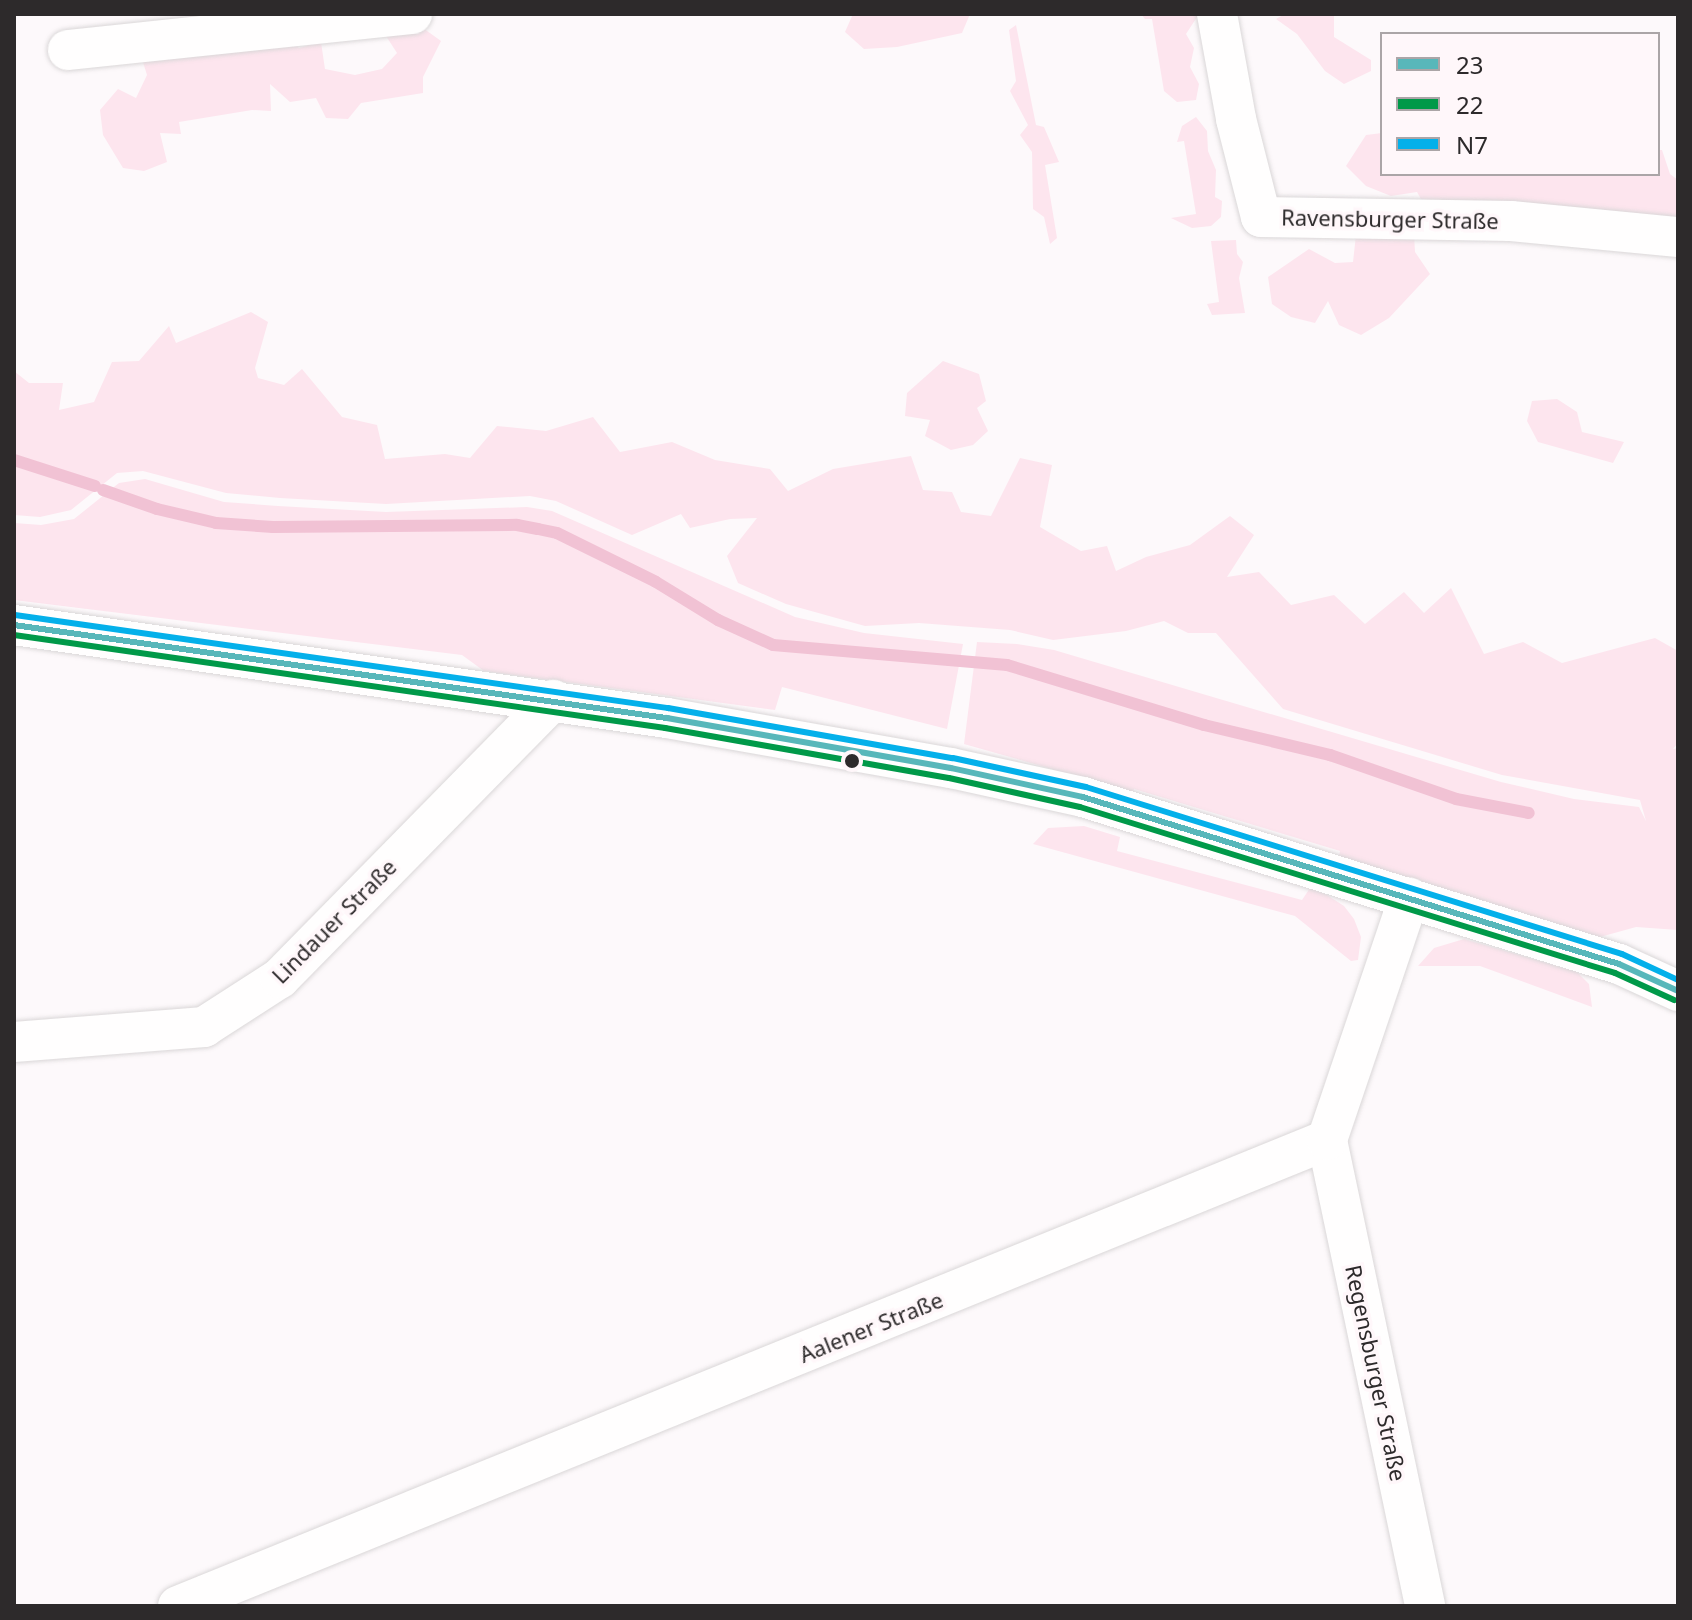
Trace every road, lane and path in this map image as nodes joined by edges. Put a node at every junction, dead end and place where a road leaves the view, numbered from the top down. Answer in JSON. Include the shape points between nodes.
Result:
{"nodes":[{"id":1,"x":412,"y":14,"type":"edge"},
{"id":2,"x":1217,"y":14,"type":"edge"},
{"id":3,"x":68,"y":50,"type":"dead end"},
{"id":4,"x":1678,"y":237,"type":"edge"},
{"id":5,"x":14,"y":625,"type":"edge"},
{"id":6,"x":553,"y":700,"type":"junction"},
{"id":7,"x":1409,"y":898,"type":"junction"},
{"id":8,"x":1678,"y":960,"type":"edge"},
{"id":9,"x":1633,"y":969,"type":"junction"},
{"id":10,"x":1678,"y":977,"type":"edge"},
{"id":11,"x":1678,"y":991,"type":"edge"},
{"id":12,"x":14,"y":1042,"type":"edge"},
{"id":13,"x":1327,"y":1140,"type":"junction"},
{"id":14,"x":178,"y":1606,"type":"edge"},
{"id":15,"x":1425,"y":1606,"type":"edge"}],
"edges":[{"from":1,"to":3,"type":"street"},
{"from":2,"to":4,"type":"street","name":"Ravensburger Straße","via":[[1261,217],[1511,221]]},
{"from":5,"to":6,"type":"street"},
{"from":6,"to":7,"type":"street","via":[[922,763],[1083,797]]},
{"from":6,"to":12,"type":"street","name":"Lindauer Straße","via":[[280,978],[204,1027]]},
{"from":7,"to":9,"type":"street"},
{"from":7,"to":13,"type":"street"},
{"from":8,"to":9,"type":"street"},
{"from":9,"to":10,"type":"street"},
{"from":9,"to":11,"type":"street"},
{"from":13,"to":14,"type":"street","name":"Aalener Straße"},
{"from":13,"to":15,"type":"street","name":"Regensburger Straße"}]}
